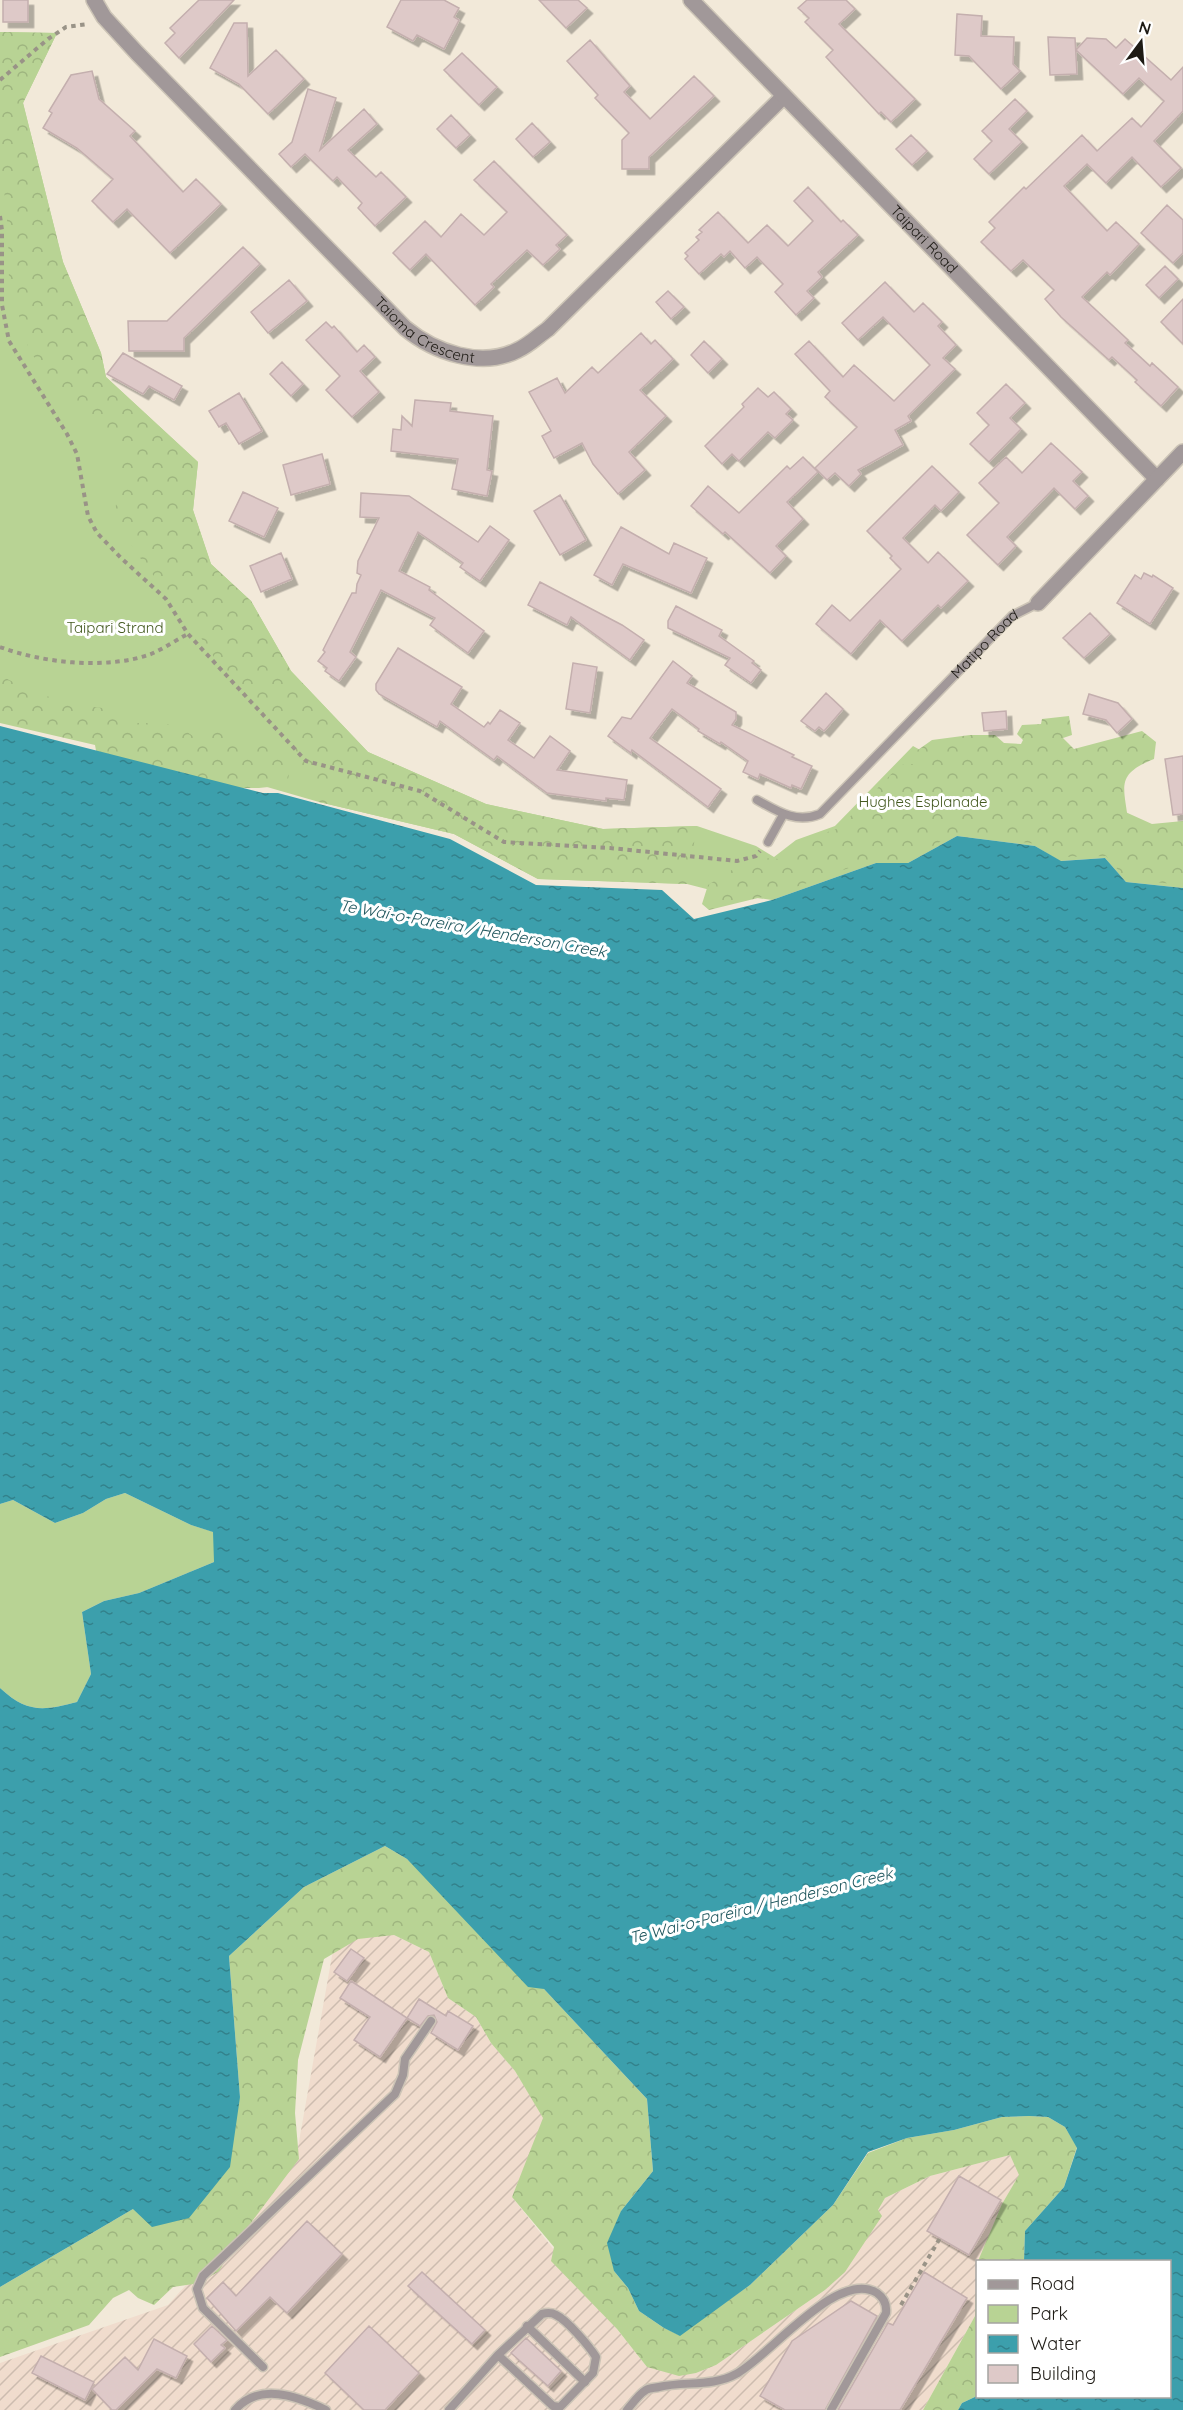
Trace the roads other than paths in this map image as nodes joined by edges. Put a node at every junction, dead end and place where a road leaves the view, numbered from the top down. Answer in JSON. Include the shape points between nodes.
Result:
{"nodes":[{"id":1,"x":94,"y":0,"type":"edge"},
{"id":2,"x":691,"y":0,"type":"edge"},
{"id":3,"x":784,"y":96,"type":"junction"},
{"id":4,"x":1183,"y":452,"type":"edge"},
{"id":5,"x":1157,"y":479,"type":"junction"},
{"id":6,"x":1038,"y":603,"type":"joint"},
{"id":7,"x":756,"y":800,"type":"dead end"},
{"id":8,"x":783,"y":815,"type":"junction"},
{"id":9,"x":765,"y":845,"type":"road end"},
{"id":10,"x":431,"y":2021,"type":"dead end"},
{"id":11,"x":527,"y":2326,"type":"junction"},
{"id":12,"x":498,"y":2355,"type":"junction"},
{"id":13,"x":262,"y":2367,"type":"dead end"},
{"id":14,"x":585,"y":2382,"type":"junction"},
{"id":15,"x":235,"y":2410,"type":"edge"},
{"id":16,"x":326,"y":2410,"type":"edge"},
{"id":17,"x":449,"y":2410,"type":"edge"},
{"id":18,"x":627,"y":2410,"type":"edge"},
{"id":19,"x":831,"y":2410,"type":"edge"}],
"edges":[{"from":1,"to":3,"type":"street","name":"Taioma Crescent","via":[[137,53],[405,328],[420,340],[455,355],[492,358],[516,352],[531,343]]},
{"from":2,"to":3,"type":"street","name":"Taipari Road"},
{"from":3,"to":5,"type":"street","name":"Taipari Road"},
{"from":4,"to":5,"type":"street","name":"Matipo Road"},
{"from":5,"to":6,"type":"street","name":"Matipo Road"},
{"from":6,"to":8,"type":"lane","name":"Matipo Road","via":[[1012,616],[820,814],[804,818]]},
{"from":7,"to":8,"type":"lane","name":"Matipo Road"},
{"from":8,"to":9,"type":"lane"},
{"from":10,"to":13,"type":"lane","via":[[405,2059],[395,2094],[212,2267],[197,2289],[203,2308]]},
{"from":11,"to":12,"type":"lane"},
{"from":11,"to":14,"type":"lane"},
{"from":11,"to":14,"type":"lane","via":[[548,2313],[563,2320],[596,2357],[593,2373]]},
{"from":12,"to":14,"type":"lane","via":[[553,2406],[565,2404]]},
{"from":12,"to":17,"type":"lane"},
{"from":15,"to":16,"type":"lane","via":[[251,2396],[268,2392],[311,2402]]},
{"from":18,"to":19,"type":"lane","via":[[646,2390],[711,2382],[736,2374],[838,2294],[863,2288],[880,2295],[886,2313]]}]}
